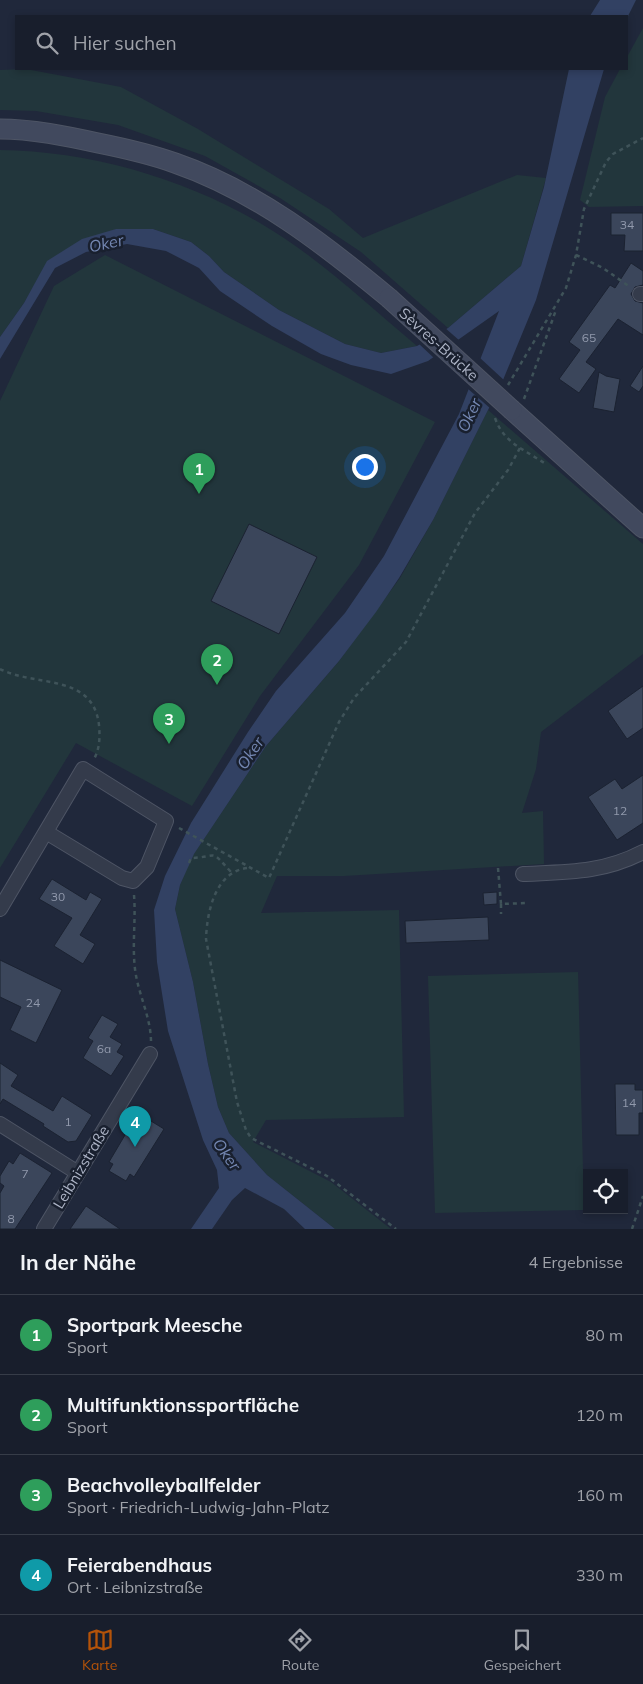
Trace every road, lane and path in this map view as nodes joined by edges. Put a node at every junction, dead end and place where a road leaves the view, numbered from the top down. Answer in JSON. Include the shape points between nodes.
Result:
{"nodes":[{"id":1,"x":0,"y":129,"type":"edge"},
{"id":2,"x":643,"y":138,"type":"edge"},
{"id":3,"x":576,"y":255,"type":"junction"},
{"id":4,"x":642,"y":294,"type":"edge"},
{"id":5,"x":557,"y":306,"type":"junction"},
{"id":6,"x":506,"y":391,"type":"dead end"},
{"id":7,"x":510,"y":408,"type":"junction"},
{"id":8,"x":643,"y":528,"type":"edge"},
{"id":9,"x":0,"y":669,"type":"edge"},
{"id":10,"x":83,"y":769,"type":"junction"},
{"id":11,"x":178,"y":828,"type":"dead end"},
{"id":12,"x":46,"y":832,"type":"junction"},
{"id":13,"x":643,"y":852,"type":"edge"},
{"id":14,"x":189,"y":863,"type":"dead end"},
{"id":15,"x":247,"y":868,"type":"junction"},
{"id":16,"x":498,"y":868,"type":"dead end"},
{"id":17,"x":231,"y":872,"type":"junction"},
{"id":18,"x":523,"y":874,"type":"dead end"},
{"id":19,"x":133,"y":881,"type":"junction"},
{"id":20,"x":527,"y":903,"type":"dead end"},
{"id":21,"x":501,"y":904,"type":"junction"},
{"id":22,"x":0,"y":909,"type":"edge"},
{"id":23,"x":501,"y":914,"type":"dead end"},
{"id":24,"x":150,"y":1054,"type":"joint"},
{"id":25,"x":0,"y":1124,"type":"edge"},
{"id":26,"x":78,"y":1173,"type":"junction"},
{"id":27,"x":643,"y":1196,"type":"edge"},
{"id":28,"x":44,"y":1229,"type":"edge"},
{"id":29,"x":396,"y":1229,"type":"edge"},
{"id":30,"x":632,"y":1229,"type":"edge"}],
"edges":[{"from":1,"to":7,"type":"main road","name":"Sèvres-Brücke","bridge":true,"via":[[91,141],[174,163],[203,174],[284,217],[388,298]]},
{"from":2,"to":3,"type":"path","via":[[606,162],[584,209]]},
{"from":3,"to":4,"type":"path","via":[[603,268]]},
{"from":3,"to":5,"type":"path"},
{"from":5,"to":6,"type":"path"},
{"from":5,"to":7,"type":"path"},
{"from":7,"to":8,"type":"main road","name":"Sèvres-Brücke"},
{"from":7,"to":15,"type":"path","via":[[495,418],[508,440],[520,448],[508,470],[475,513],[406,642],[354,698],[339,722],[269,878]]},
{"from":9,"to":10,"type":"path","via":[[24,678],[72,687],[88,698],[98,714],[100,736],[98,751]]},
{"from":10,"to":12,"type":"street"},
{"from":10,"to":19,"type":"street","via":[[166,821],[147,867]]},
{"from":11,"to":15,"type":"path"},
{"from":12,"to":19,"type":"street","via":[[122,878]]},
{"from":12,"to":22,"type":"street"},
{"from":13,"to":18,"type":"street","via":[[614,866],[593,871]]},
{"from":14,"to":17,"type":"path","via":[[191,858],[211,854]]},
{"from":15,"to":17,"type":"path"},
{"from":16,"to":21,"type":"path"},
{"from":17,"to":29,"type":"path","via":[[220,884],[211,904],[206,939],[237,1102],[246,1130],[251,1138],[340,1184]]},
{"from":19,"to":24,"type":"path","via":[[135,971],[149,1025]]},
{"from":20,"to":21,"type":"path"},
{"from":21,"to":23,"type":"path"},
{"from":24,"to":26,"type":"street","name":"Leibnizstraße"},
{"from":25,"to":26,"type":"street"},
{"from":26,"to":28,"type":"street","name":"Leibnizstraße"},
{"from":27,"to":30,"type":"path"}]}
